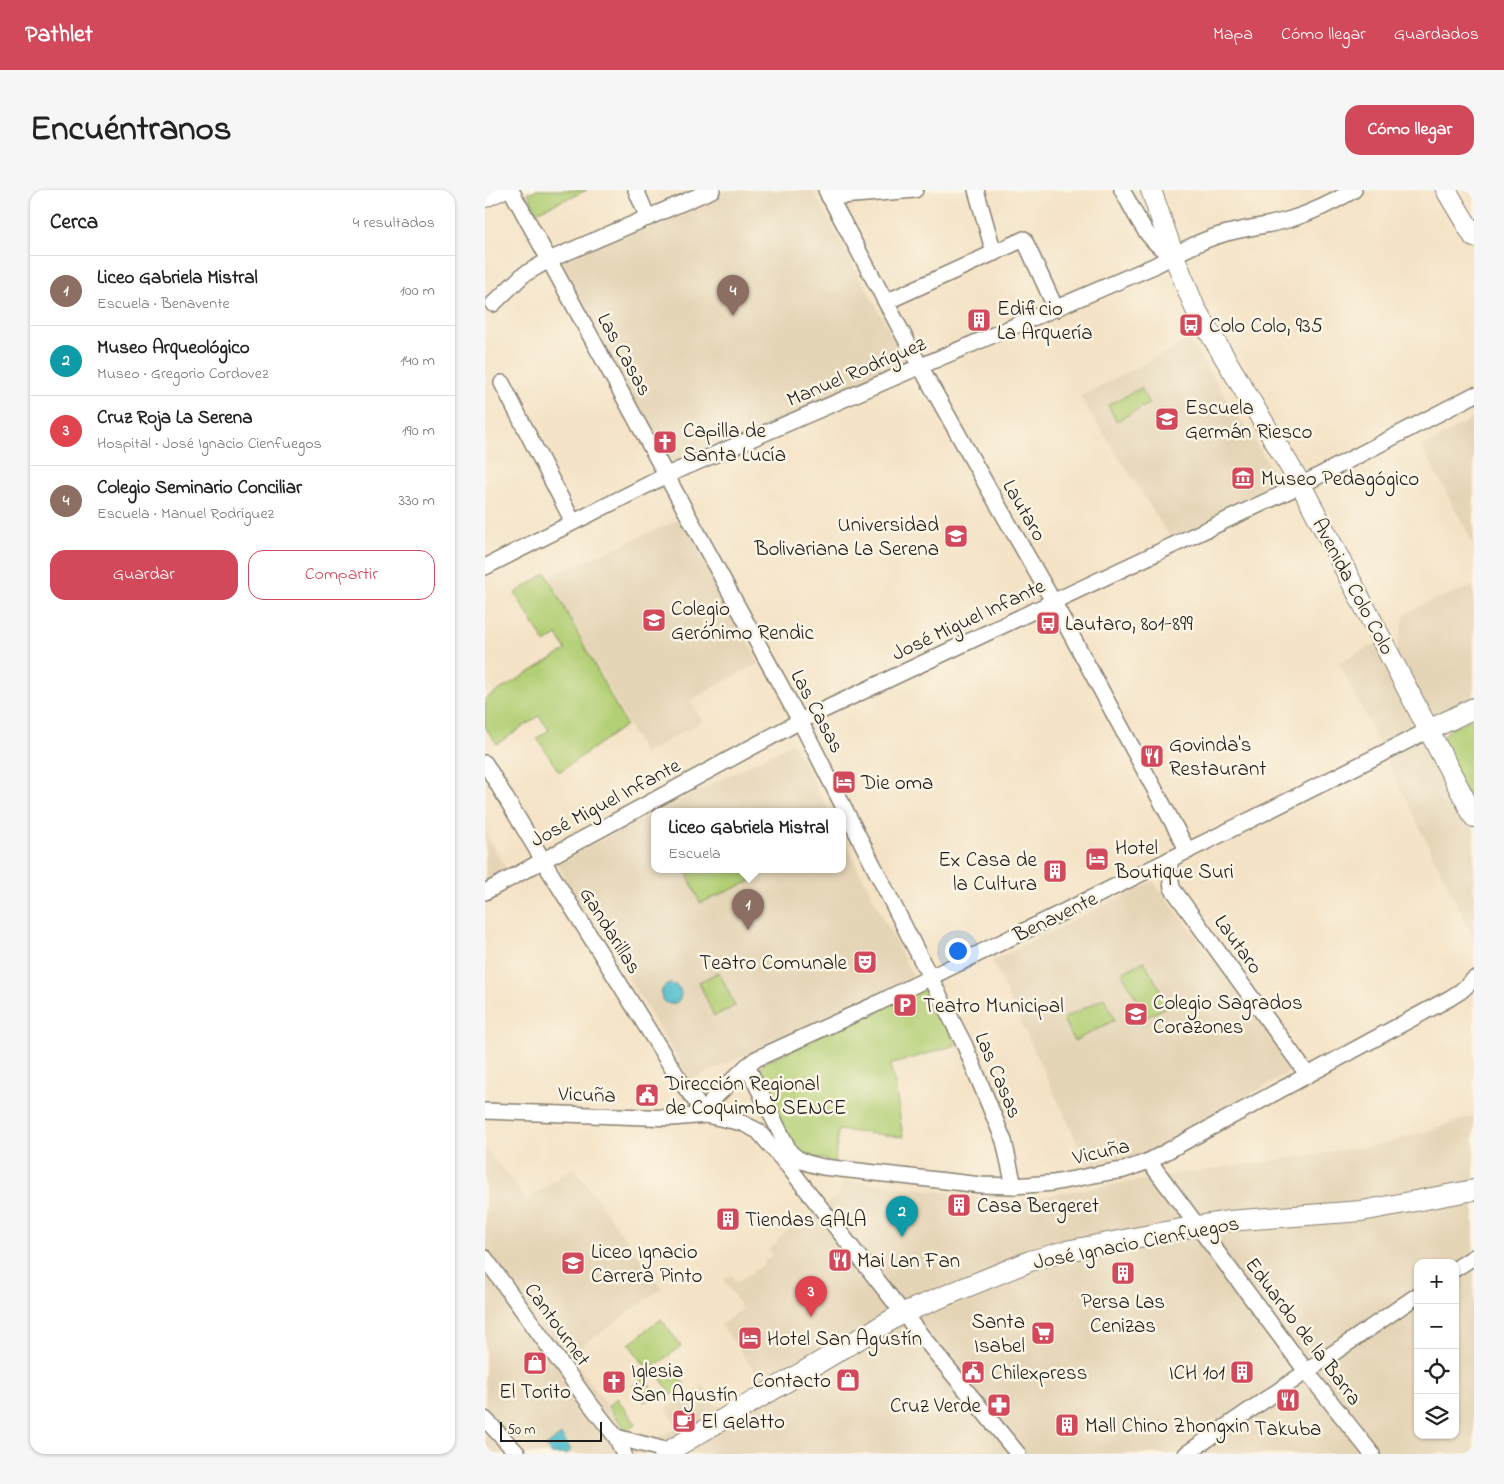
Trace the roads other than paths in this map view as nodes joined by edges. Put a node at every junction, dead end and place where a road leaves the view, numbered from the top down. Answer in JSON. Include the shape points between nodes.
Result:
{"nodes":[{"id":1,"x":501,"y":190,"type":"edge"},
{"id":2,"x":511,"y":190,"type":"edge"},
{"id":3,"x":636,"y":190,"type":"edge"},
{"id":4,"x":711,"y":190,"type":"edge"},
{"id":5,"x":915,"y":190,"type":"edge"},
{"id":6,"x":976,"y":190,"type":"edge"},
{"id":7,"x":1122,"y":190,"type":"edge"},
{"id":8,"x":1151,"y":190,"type":"edge"},
{"id":9,"x":1354,"y":190,"type":"edge"},
{"id":10,"x":1446,"y":190,"type":"edge"},
{"id":11,"x":828,"y":193,"type":"edge"},
{"id":12,"x":485,"y":197,"type":"edge"},
{"id":13,"x":648,"y":218,"type":"junction"},
{"id":14,"x":1474,"y":237,"type":"edge"},
{"id":15,"x":994,"y":253,"type":"junction"},
{"id":16,"x":1174,"y":256,"type":"junction"},
{"id":17,"x":549,"y":260,"type":"junction"},
{"id":18,"x":886,"y":302,"type":"junction"},
{"id":19,"x":493,"y":304,"type":"dead end"},
{"id":20,"x":1056,"y":308,"type":"junction"},
{"id":21,"x":920,"y":366,"type":"junction"},
{"id":22,"x":502,"y":383,"type":"dead end"},
{"id":23,"x":1474,"y":395,"type":"edge"},
{"id":24,"x":667,"y":475,"type":"junction"},
{"id":25,"x":1301,"y":485,"type":"junction"},
{"id":26,"x":573,"y":522,"type":"junction"},
{"id":27,"x":485,"y":567,"type":"edge"},
{"id":28,"x":1053,"y":601,"type":"junction"},
{"id":29,"x":1474,"y":708,"type":"edge"},
{"id":30,"x":800,"y":722,"type":"junction"},
{"id":31,"x":1429,"y":730,"type":"junction"},
{"id":32,"x":485,"y":763,"type":"edge"},
{"id":33,"x":844,"y":808,"type":"edge"},
{"id":34,"x":846,"y":812,"type":"edge"},
{"id":35,"x":1474,"y":818,"type":"edge"},
{"id":36,"x":1187,"y":851,"type":"junction"},
{"id":37,"x":543,"y":859,"type":"junction"},
{"id":38,"x":1170,"y":859,"type":"junction"},
{"id":39,"x":485,"y":892,"type":"edge"},
{"id":40,"x":930,"y":977,"type":"junction"},
{"id":41,"x":1474,"y":979,"type":"edge"},
{"id":42,"x":747,"y":1066,"type":"junction"},
{"id":43,"x":1307,"y":1074,"type":"junction"},
{"id":44,"x":485,"y":1111,"type":"edge"},
{"id":45,"x":706,"y":1115,"type":"junction"},
{"id":46,"x":1149,"y":1161,"type":"junction"},
{"id":47,"x":823,"y":1167,"type":"junction"},
{"id":48,"x":1014,"y":1186,"type":"junction"},
{"id":49,"x":807,"y":1190,"type":"junction"},
{"id":50,"x":1474,"y":1190,"type":"edge"},
{"id":51,"x":1197,"y":1226,"type":"junction"},
{"id":52,"x":1474,"y":1256,"type":"edge"},
{"id":53,"x":485,"y":1258,"type":"edge"},
{"id":54,"x":1459,"y":1266,"type":"edge"},
{"id":55,"x":1414,"y":1298,"type":"edge"},
{"id":56,"x":903,"y":1313,"type":"junction"},
{"id":57,"x":1306,"y":1371,"type":"junction"},
{"id":58,"x":485,"y":1419,"type":"edge"},
{"id":59,"x":616,"y":1437,"type":"junction"},
{"id":60,"x":668,"y":1453,"type":"edge"},
{"id":61,"x":518,"y":1454,"type":"edge"},
{"id":62,"x":624,"y":1454,"type":"edge"},
{"id":63,"x":1018,"y":1454,"type":"edge"},
{"id":64,"x":1186,"y":1454,"type":"edge"},
{"id":65,"x":1372,"y":1454,"type":"edge"}],
"edges":[{"from":1,"to":12,"type":"main road"},
{"from":2,"to":17,"type":"street","name":"Las Casas"},
{"from":3,"to":13,"type":"street"},
{"from":4,"to":13,"type":"street"},
{"from":5,"to":11,"type":"street"},
{"from":6,"to":15,"type":"street"},
{"from":7,"to":16,"type":"street","via":[[1150,237],[1164,252]]},
{"from":8,"to":16,"type":"main road","name":"Avenida Colo Colo"},
{"from":9,"to":16,"type":"street","name":"Manuel Rodríguez","via":[[1315,211],[1220,235]]},
{"from":10,"to":14,"type":"main road"},
{"from":11,"to":18,"type":"street","name":"Lautaro"},
{"from":13,"to":17,"type":"street"},
{"from":15,"to":18,"type":"street"},
{"from":15,"to":20,"type":"street","via":[[1024,239]]},
{"from":16,"to":20,"type":"street","name":"Manuel Rodríguez"},
{"from":16,"to":25,"type":"main road","name":"Avenida Colo Colo","via":[[1195,308]]},
{"from":17,"to":19,"type":"street","via":[[523,275]]},
{"from":17,"to":24,"type":"street","name":"Las Casas"},
{"from":18,"to":21,"type":"street","name":"Lautaro"},
{"from":20,"to":21,"type":"street","name":"Manuel Rodríguez"},
{"from":21,"to":24,"type":"street","name":"Manuel Rodríguez"},
{"from":21,"to":28,"type":"street","name":"Lautaro"},
{"from":22,"to":26,"type":"street"},
{"from":23,"to":25,"type":"street","name":"José Miguel Infante"},
{"from":24,"to":26,"type":"street","name":"Manuel Rodríguez"},
{"from":24,"to":30,"type":"street","name":"Las Casas"},
{"from":25,"to":28,"type":"street","name":"José Miguel Infante"},
{"from":25,"to":31,"type":"main road","name":"Avenida Colo Colo"},
{"from":26,"to":27,"type":"street","name":"Manuel Rodríguez"},
{"from":28,"to":30,"type":"street","name":"José Miguel Infante"},
{"from":28,"to":36,"type":"street","name":"Lautaro"},
{"from":29,"to":31,"type":"main road","name":"Benavente"},
{"from":30,"to":33,"type":"street","name":"Las Casas"},
{"from":30,"to":37,"type":"street","name":"José Miguel Infante"},
{"from":31,"to":35,"type":"main road","name":"Avenida Colo Colo"},
{"from":31,"to":36,"type":"street","name":"Benavente"},
{"from":32,"to":37,"type":"street","name":"Gandarillas"},
{"from":34,"to":40,"type":"street","name":"Las Casas"},
{"from":36,"to":38,"type":"street","name":"Benavente"},
{"from":37,"to":39,"type":"street","name":"José Miguel Infante"},
{"from":37,"to":45,"type":"street","name":"Gandarillas","via":[[679,1080]]},
{"from":38,"to":40,"type":"street","name":"Benavente"},
{"from":38,"to":43,"type":"street","name":"Lautaro","via":[[1172,888]]},
{"from":40,"to":42,"type":"street","name":"Benavente","via":[[770,1052]]},
{"from":40,"to":48,"type":"street","name":"Las Casas","via":[[965,1046],[1005,1142]]},
{"from":41,"to":43,"type":"street","name":"Vicuña","via":[[1450,998]]},
{"from":42,"to":45,"type":"street","name":"Benavente","via":[[713,1099]]},
{"from":42,"to":47,"type":"street","name":"Vicuña","via":[[791,1152],[797,1159]]},
{"from":43,"to":46,"type":"street","name":"Vicuña"},
{"from":44,"to":45,"type":"street","name":"Vicuña","via":[[672,1118]]},
{"from":45,"to":49,"type":"street","name":"Vicuña","via":[[742,1123],[758,1131]]},
{"from":46,"to":48,"type":"street","name":"Vicuña","via":[[1053,1183]]},
{"from":46,"to":51,"type":"street","name":"Eduardo de la Barra"},
{"from":47,"to":48,"type":"street","name":"Vicuña"},
{"from":47,"to":49,"type":"street","via":[[811,1172],[805,1181]]},
{"from":49,"to":56,"type":"street","name":"Vicuña"},
{"from":50,"to":51,"type":"main road","name":"José Ignacio Cienfuegos","via":[[1362,1210]]},
{"from":51,"to":56,"type":"main road","name":"José Ignacio Cienfuegos","via":[[1045,1256]]},
{"from":51,"to":57,"type":"street","name":"Eduardo de la Barra"},
{"from":52,"to":54,"type":"street"},
{"from":53,"to":59,"type":"street","name":"Cantournet"},
{"from":55,"to":57,"type":"street"},
{"from":56,"to":60,"type":"main road","name":"José Ignacio Cienfuegos"},
{"from":56,"to":63,"type":"street","name":"Vicuña"},
{"from":57,"to":64,"type":"street"},
{"from":57,"to":65,"type":"street","name":"Eduardo de la Barra"},
{"from":58,"to":61,"type":"street"},
{"from":59,"to":60,"type":"street"},
{"from":59,"to":62,"type":"street","name":"Cantournet"}]}
